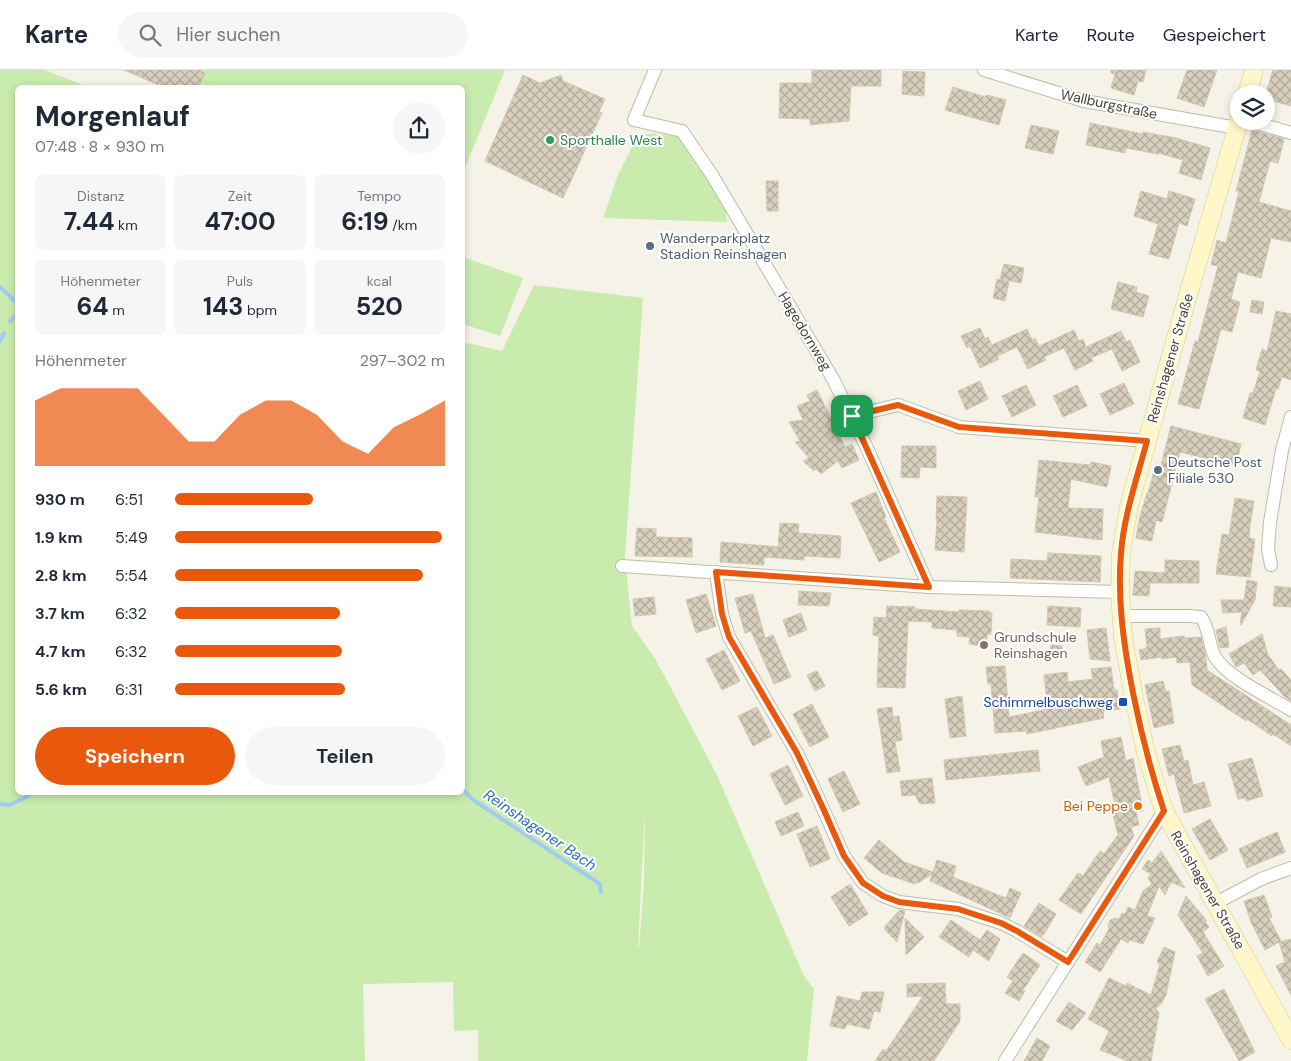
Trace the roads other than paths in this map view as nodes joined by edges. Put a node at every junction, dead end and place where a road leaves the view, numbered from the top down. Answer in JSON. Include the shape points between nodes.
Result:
{"nodes":[{"id":1,"x":984,"y":70,"type":"edge"},
{"id":2,"x":1254,"y":70,"type":"edge"},
{"id":3,"x":655,"y":72,"type":"edge"},
{"id":4,"x":1250,"y":85,"type":"edge"},
{"id":5,"x":1230,"y":121,"type":"edge"},
{"id":6,"x":1240,"y":130,"type":"edge"},
{"id":7,"x":1275,"y":130,"type":"edge"},
{"id":8,"x":1291,"y":133,"type":"edge"},
{"id":9,"x":852,"y":416,"type":"junction"},
{"id":10,"x":1291,"y":418,"type":"edge"},
{"id":11,"x":1147,"y":441,"type":"junction"},
{"id":12,"x":1271,"y":565,"type":"dead end"},
{"id":13,"x":622,"y":566,"type":"dead end"},
{"id":14,"x":716,"y":572,"type":"junction"},
{"id":15,"x":929,"y":587,"type":"junction"},
{"id":16,"x":1120,"y":592,"type":"junction"},
{"id":17,"x":1121,"y":616,"type":"junction"},
{"id":18,"x":1291,"y":710,"type":"edge"},
{"id":19,"x":1164,"y":811,"type":"junction"},
{"id":20,"x":1291,"y":868,"type":"edge"},
{"id":21,"x":1216,"y":903,"type":"junction"},
{"id":22,"x":1068,"y":962,"type":"junction"},
{"id":23,"x":1291,"y":1040,"type":"edge"},
{"id":24,"x":1004,"y":1061,"type":"edge"}],
"edges":[{"from":1,"to":5,"type":"street","name":"Wallburgstraße","via":[[1084,101]]},
{"from":2,"to":4,"type":"main road"},
{"from":3,"to":9,"type":"street","name":"Hagedornweg","via":[[634,120],[686,134],[814,346]]},
{"from":6,"to":11,"type":"main road","name":"Reinshagener Straße","via":[[1190,288]]},
{"from":7,"to":8,"type":"street","name":"Wallburgstraße"},
{"from":9,"to":11,"type":"street","via":[[898,405],[959,427]]},
{"from":9,"to":15,"type":"street","name":"Hagedornweg"},
{"from":10,"to":12,"type":"street","via":[[1270,522],[1268,549]]},
{"from":11,"to":16,"type":"main road","name":"Reinshagener Straße","via":[[1124,533]]},
{"from":13,"to":14,"type":"street"},
{"from":14,"to":15,"type":"street"},
{"from":14,"to":22,"type":"street","via":[[729,637],[797,753],[844,856],[863,883],[899,902],[958,909],[994,920]]},
{"from":15,"to":16,"type":"street"},
{"from":16,"to":17,"type":"main road","name":"Reinshagener Straße"},
{"from":17,"to":18,"type":"street","via":[[1201,618],[1214,656],[1222,666]]},
{"from":17,"to":19,"type":"main road","name":"Reinshagener Straße","via":[[1139,719]]},
{"from":19,"to":21,"type":"main road","name":"Reinshagener Straße"},
{"from":19,"to":22,"type":"street"},
{"from":20,"to":21,"type":"street","via":[[1261,879]]},
{"from":21,"to":23,"type":"main road","name":"Reinshagener Straße"},
{"from":22,"to":24,"type":"street"}]}
